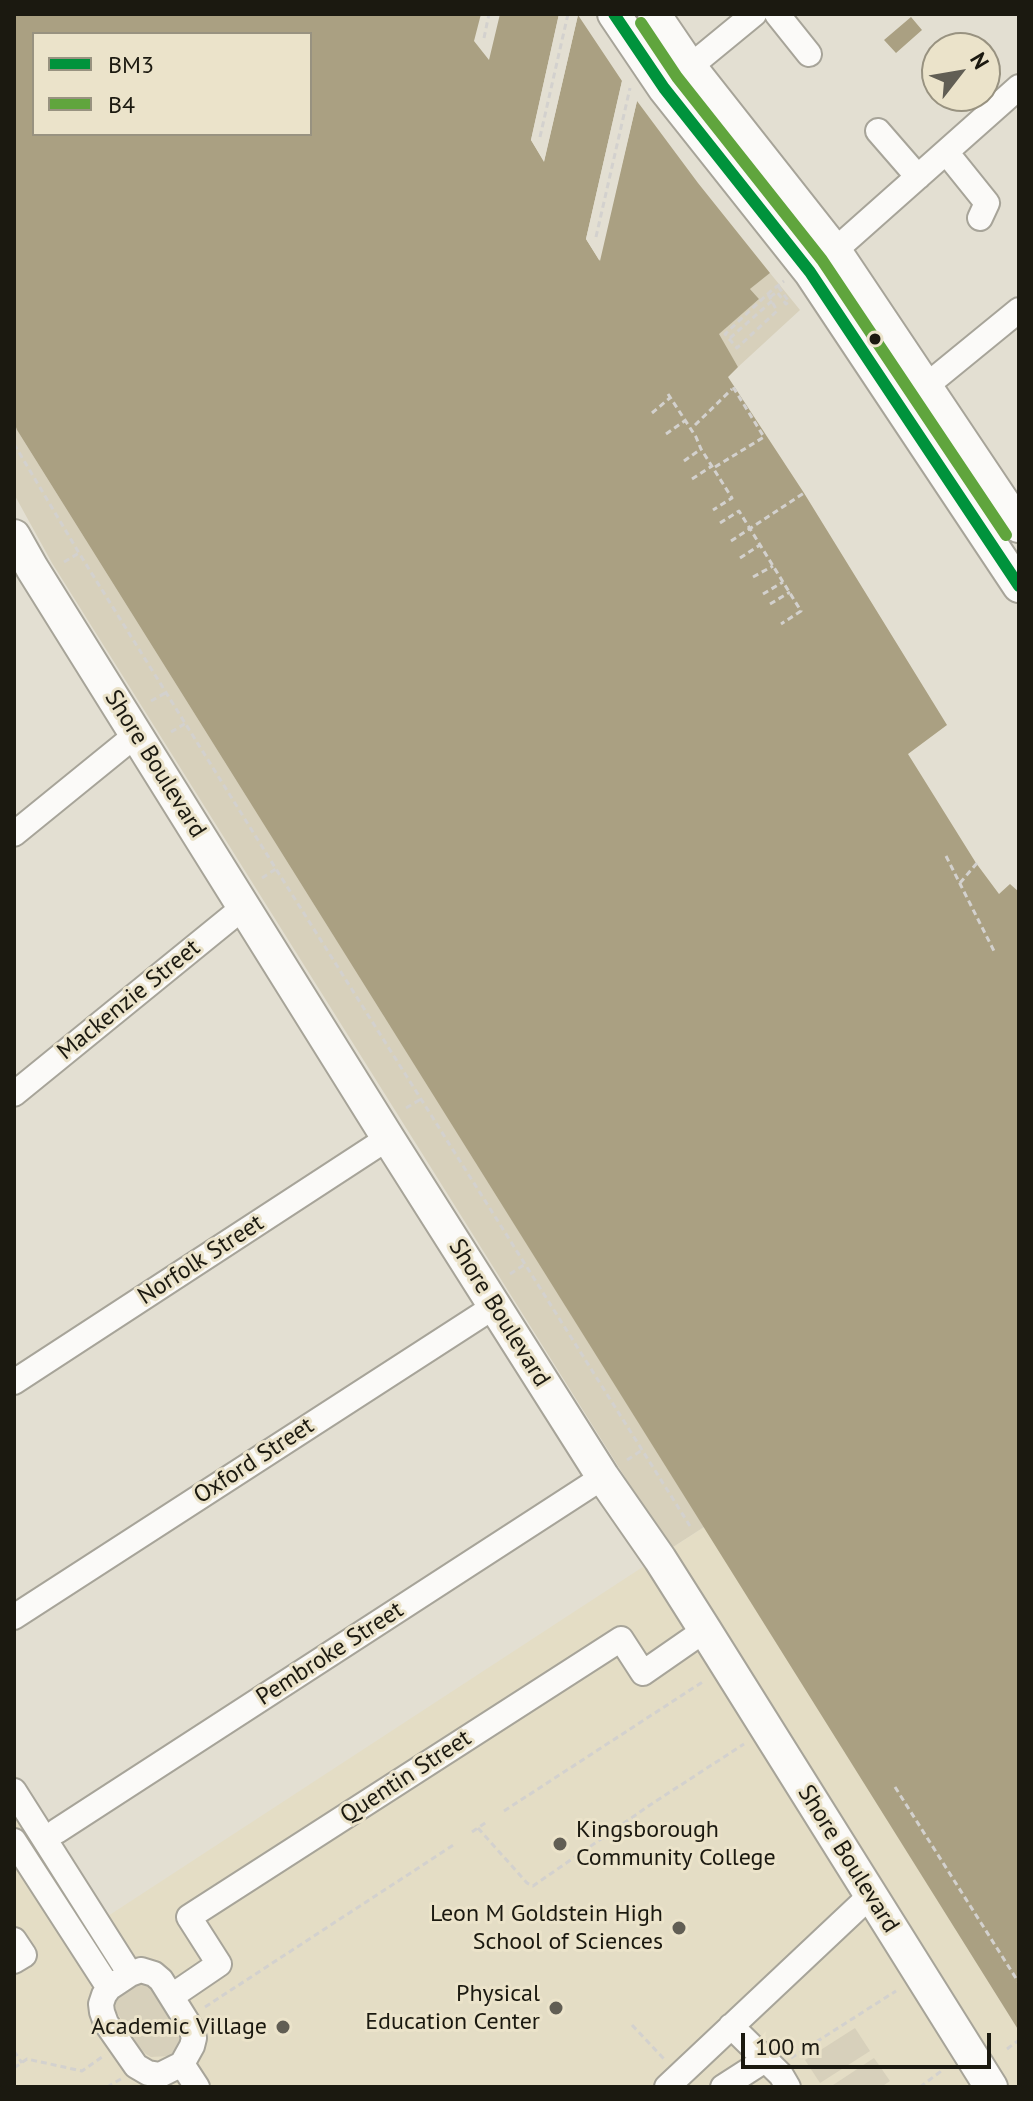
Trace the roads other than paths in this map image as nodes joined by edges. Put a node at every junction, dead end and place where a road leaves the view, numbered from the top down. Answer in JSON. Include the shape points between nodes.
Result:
{"nodes":[{"id":1,"x":614,"y":14,"type":"edge"},
{"id":2,"x":654,"y":14,"type":"edge"},
{"id":3,"x":754,"y":14,"type":"edge"},
{"id":4,"x":777,"y":14,"type":"edge"},
{"id":5,"x":809,"y":54,"type":"dead end"},
{"id":6,"x":690,"y":67,"type":"junction"},
{"id":7,"x":1019,"y":87,"type":"edge"},
{"id":8,"x":664,"y":88,"type":"junction"},
{"id":9,"x":878,"y":131,"type":"dead end"},
{"id":10,"x":946,"y":152,"type":"junction"},
{"id":11,"x":918,"y":177,"type":"junction"},
{"id":12,"x":980,"y":218,"type":"dead end"},
{"id":13,"x":835,"y":251,"type":"junction"},
{"id":14,"x":797,"y":277,"type":"junction"},
{"id":15,"x":1019,"y":310,"type":"edge"},
{"id":16,"x":926,"y":386,"type":"junction"},
{"id":17,"x":899,"y":404,"type":"junction"},
{"id":18,"x":1019,"y":526,"type":"edge"},
{"id":19,"x":14,"y":536,"type":"edge"},
{"id":20,"x":1014,"y":568,"type":"edge"},
{"id":21,"x":23,"y":575,"type":"edge"},
{"id":22,"x":137,"y":734,"type":"junction"},
{"id":23,"x":14,"y":834,"type":"edge"},
{"id":24,"x":245,"y":906,"type":"junction"},
{"id":25,"x":14,"y":1094,"type":"edge"},
{"id":26,"x":388,"y":1138,"type":"junction"},
{"id":27,"x":495,"y":1306,"type":"junction"},
{"id":28,"x":14,"y":1382,"type":"edge"},
{"id":29,"x":615,"y":1469,"type":"junction"},
{"id":30,"x":14,"y":1617,"type":"edge"},
{"id":31,"x":705,"y":1630,"type":"junction"},
{"id":32,"x":16,"y":1797,"type":"edge"},
{"id":33,"x":57,"y":1831,"type":"dead end"},
{"id":34,"x":14,"y":1841,"type":"edge"},
{"id":35,"x":871,"y":1895,"type":"junction"},
{"id":36,"x":14,"y":1940,"type":"edge"},
{"id":37,"x":14,"y":1961,"type":"edge"},
{"id":38,"x":130,"y":1974,"type":"junction"},
{"id":39,"x":109,"y":1988,"type":"junction"},
{"id":40,"x":172,"y":1996,"type":"junction"},
{"id":41,"x":731,"y":2026,"type":"junction"},
{"id":42,"x":182,"y":2064,"type":"junction"},
{"id":43,"x":776,"y":2072,"type":"edge"},
{"id":44,"x":668,"y":2076,"type":"edge"},
{"id":45,"x":197,"y":2087,"type":"edge"},
{"id":46,"x":723,"y":2087,"type":"edge"},
{"id":47,"x":991,"y":2087,"type":"edge"}],
"edges":[{"from":1,"to":8,"type":"main road"},
{"from":2,"to":6,"type":"main road"},
{"from":3,"to":6,"type":"street"},
{"from":4,"to":5,"type":"street"},
{"from":6,"to":8,"type":"street"},
{"from":6,"to":13,"type":"main road"},
{"from":7,"to":10,"type":"street"},
{"from":8,"to":14,"type":"main road"},
{"from":9,"to":11,"type":"street"},
{"from":10,"to":11,"type":"street"},
{"from":10,"to":12,"type":"street","via":[[987,203]]},
{"from":11,"to":13,"type":"street"},
{"from":13,"to":14,"type":"street"},
{"from":13,"to":16,"type":"main road"},
{"from":14,"to":17,"type":"main road"},
{"from":15,"to":16,"type":"street"},
{"from":16,"to":17,"type":"street"},
{"from":16,"to":18,"type":"main road"},
{"from":17,"to":20,"type":"main road"},
{"from":19,"to":21,"type":"main road","name":"Shore Boulevard"},
{"from":21,"to":22,"type":"main road","name":"Shore Boulevard"},
{"from":22,"to":23,"type":"street"},
{"from":22,"to":24,"type":"main road","name":"Shore Boulevard"},
{"from":24,"to":25,"type":"street","name":"Mackenzie Street"},
{"from":24,"to":26,"type":"main road","name":"Shore Boulevard"},
{"from":26,"to":27,"type":"main road","name":"Shore Boulevard"},
{"from":26,"to":28,"type":"street","name":"Norfolk Street"},
{"from":27,"to":29,"type":"main road","name":"Shore Boulevard"},
{"from":27,"to":30,"type":"street","name":"Oxford Street"},
{"from":29,"to":31,"type":"main road","name":"Shore Boulevard","via":[[660,1559]]},
{"from":29,"to":33,"type":"street","name":"Pembroke Street"},
{"from":31,"to":35,"type":"main road","name":"Shore Boulevard"},
{"from":31,"to":40,"type":"street","name":"Quentin Street","via":[[643,1673],[621,1639],[189,1917],[219,1964]]},
{"from":32,"to":38,"type":"street"},
{"from":34,"to":39,"type":"street"},
{"from":35,"to":41,"type":"street"},
{"from":35,"to":47,"type":"main road","name":"Shore Boulevard"},
{"from":36,"to":37,"type":"street","via":[[24,1955]]},
{"from":38,"to":39,"type":"street"},
{"from":38,"to":40,"type":"street","via":[[154,1974]]},
{"from":39,"to":42,"type":"street","via":[[101,2004],[106,2023],[136,2066],[160,2075]]},
{"from":40,"to":42,"type":"street","via":[[194,2038]]},
{"from":41,"to":43,"type":"street"},
{"from":41,"to":44,"type":"street"},
{"from":42,"to":45,"type":"street"},
{"from":43,"to":46,"type":"street"}]}
